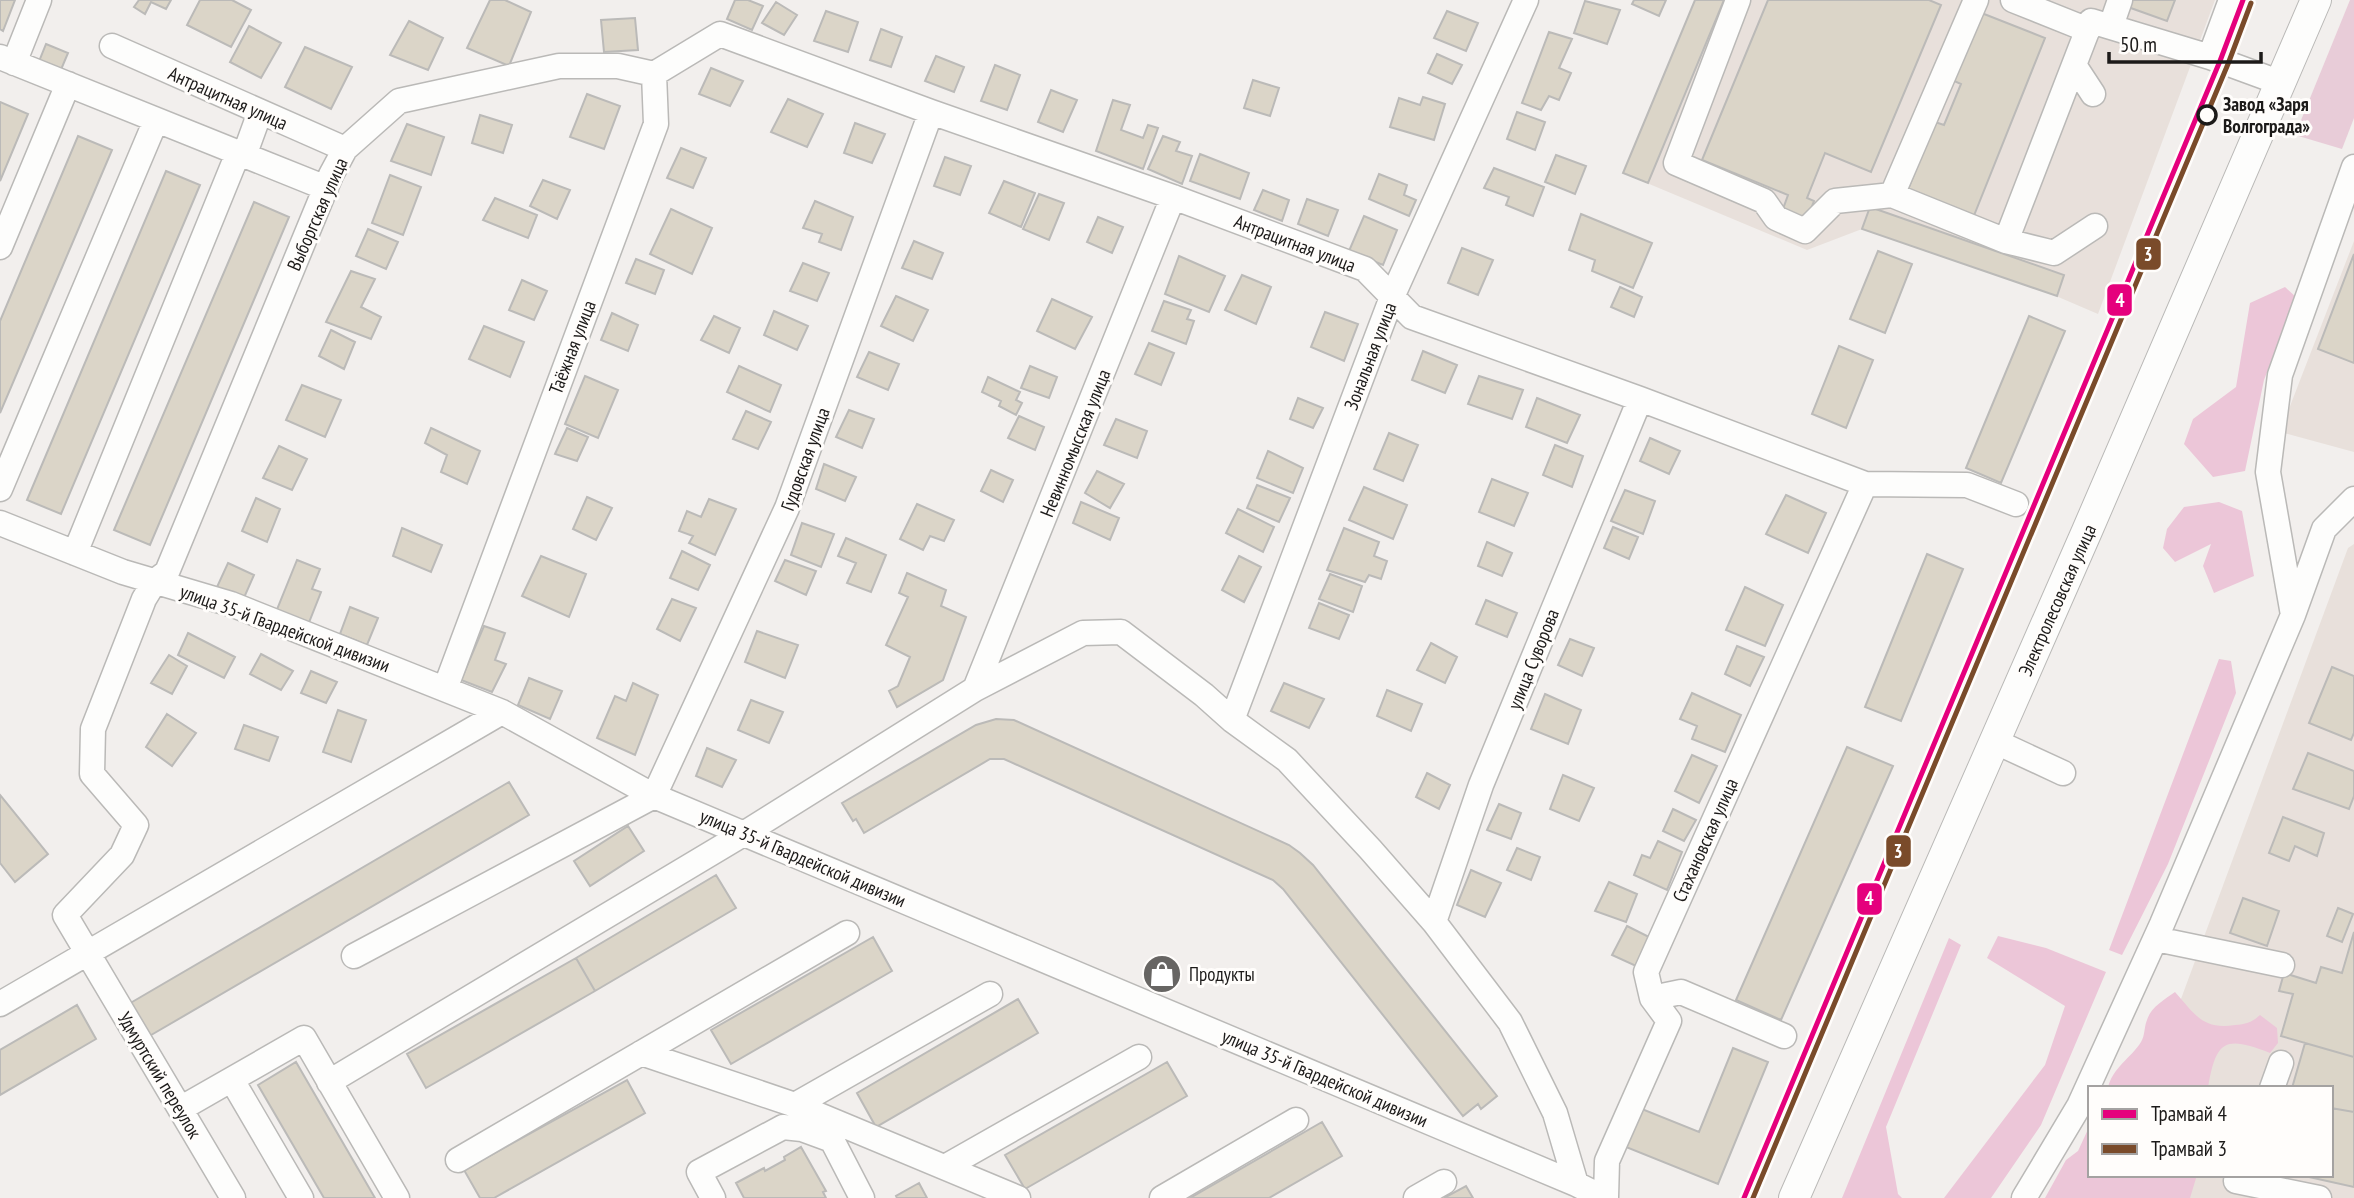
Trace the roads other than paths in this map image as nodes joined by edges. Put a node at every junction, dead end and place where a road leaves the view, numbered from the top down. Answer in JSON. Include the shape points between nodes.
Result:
{"nodes":[{"id":1,"x":39,"y":0,"type":"edge"},
{"id":2,"x":1526,"y":0,"type":"edge"},
{"id":3,"x":1738,"y":0,"type":"edge"},
{"id":4,"x":1976,"y":0,"type":"edge"},
{"id":5,"x":2013,"y":0,"type":"edge"},
{"id":6,"x":2120,"y":0,"type":"edge"},
{"id":7,"x":2231,"y":0,"type":"edge"},
{"id":8,"x":2316,"y":0,"type":"edge"},
{"id":9,"x":2099,"y":28,"type":"junction"},
{"id":10,"x":112,"y":47,"type":"dead end"},
{"id":11,"x":2210,"y":57,"type":"junction"},
{"id":12,"x":7,"y":60,"type":"edge"},
{"id":13,"x":2074,"y":65,"type":"junction"},
{"id":14,"x":654,"y":74,"type":"junction"},
{"id":15,"x":2281,"y":83,"type":"junction"},
{"id":16,"x":68,"y":84,"type":"junction"},
{"id":17,"x":2093,"y":94,"type":"dead end"},
{"id":18,"x":260,"y":112,"type":"junction"},
{"id":19,"x":931,"y":112,"type":"junction"},
{"id":20,"x":156,"y":120,"type":"junction"},
{"id":21,"x":345,"y":149,"type":"junction"},
{"id":22,"x":241,"y":154,"type":"junction"},
{"id":23,"x":2354,"y":167,"type":"edge"},
{"id":24,"x":326,"y":188,"type":"junction"},
{"id":25,"x":1892,"y":195,"type":"junction"},
{"id":26,"x":1173,"y":197,"type":"junction"},
{"id":27,"x":2095,"y":226,"type":"dead end"},
{"id":28,"x":2006,"y":241,"type":"junction"},
{"id":29,"x":0,"y":247,"type":"edge"},
{"id":30,"x":1392,"y":297,"type":"junction"},
{"id":31,"x":1640,"y":399,"type":"junction"},
{"id":32,"x":1865,"y":484,"type":"junction"},
{"id":33,"x":0,"y":489,"type":"edge"},
{"id":34,"x":2354,"y":499,"type":"edge"},
{"id":35,"x":2017,"y":504,"type":"dead end"},
{"id":36,"x":0,"y":523,"type":"edge"},
{"id":37,"x":75,"y":553,"type":"junction"},
{"id":38,"x":155,"y":581,"type":"junction"},
{"id":39,"x":2293,"y":615,"type":"junction"},
{"id":40,"x":445,"y":689,"type":"junction"},
{"id":41,"x":975,"y":690,"type":"junction"},
{"id":42,"x":502,"y":712,"type":"junction"},
{"id":43,"x":1231,"y":720,"type":"junction"},
{"id":44,"x":1994,"y":741,"type":"junction"},
{"id":45,"x":2063,"y":773,"type":"dead end"},
{"id":46,"x":654,"y":796,"type":"junction"},
{"id":47,"x":745,"y":833,"type":"junction"},
{"id":48,"x":1434,"y":922,"type":"junction"},
{"id":49,"x":847,"y":933,"type":"dead end"},
{"id":50,"x":2156,"y":939,"type":"junction"},
{"id":51,"x":86,"y":952,"type":"junction"},
{"id":52,"x":354,"y":956,"type":"dead end"},
{"id":53,"x":2282,"y":965,"type":"dead end"},
{"id":54,"x":990,"y":994,"type":"dead end"},
{"id":55,"x":1652,"y":998,"type":"junction"},
{"id":56,"x":0,"y":1004,"type":"edge"},
{"id":57,"x":1784,"y":1036,"type":"dead end"},
{"id":58,"x":642,"y":1053,"type":"junction"},
{"id":59,"x":1139,"y":1057,"type":"dead end"},
{"id":60,"x":2281,"y":1063,"type":"dead end"},
{"id":61,"x":232,"y":1080,"type":"junction"},
{"id":62,"x":330,"y":1082,"type":"junction"},
{"id":63,"x":2088,"y":1086,"type":"edge"},
{"id":64,"x":2088,"y":1086,"type":"edge"},
{"id":65,"x":2273,"y":1086,"type":"edge"},
{"id":66,"x":795,"y":1105,"type":"junction"},
{"id":67,"x":180,"y":1109,"type":"junction"},
{"id":68,"x":1296,"y":1120,"type":"dead end"},
{"id":69,"x":835,"y":1131,"type":"junction"},
{"id":70,"x":458,"y":1160,"type":"dead end"},
{"id":71,"x":945,"y":1167,"type":"junction"},
{"id":72,"x":1444,"y":1182,"type":"dead end"},
{"id":73,"x":1576,"y":1184,"type":"junction"},
{"id":74,"x":2233,"y":1185,"type":"edge"},
{"id":75,"x":233,"y":1198,"type":"edge"},
{"id":76,"x":301,"y":1198,"type":"edge"},
{"id":77,"x":397,"y":1198,"type":"edge"},
{"id":78,"x":713,"y":1198,"type":"edge"},
{"id":79,"x":862,"y":1198,"type":"edge"},
{"id":80,"x":1018,"y":1198,"type":"edge"},
{"id":81,"x":1162,"y":1198,"type":"edge"},
{"id":82,"x":1416,"y":1198,"type":"edge"},
{"id":83,"x":1605,"y":1198,"type":"edge"},
{"id":84,"x":1794,"y":1198,"type":"edge"},
{"id":85,"x":2024,"y":1198,"type":"edge"},
{"id":86,"x":2319,"y":1198,"type":"edge"}],
"edges":[{"from":1,"to":12,"type":"street"},
{"from":2,"to":30,"type":"street","name":"Зональная улица"},
{"from":3,"to":25,"type":"street","via":[[1676,163],[1764,201],[1776,218],[1805,232],[1835,201]]},
{"from":4,"to":25,"type":"street"},
{"from":5,"to":9,"type":"street"},
{"from":6,"to":9,"type":"street"},
{"from":7,"to":11,"type":"street"},
{"from":8,"to":15,"type":"main road","name":"Электролесовская улица"},
{"from":9,"to":11,"type":"street"},
{"from":9,"to":13,"type":"street"},
{"from":10,"to":18,"type":"street","name":"Антрацитная улица"},
{"from":11,"to":15,"type":"street"},
{"from":12,"to":16,"type":"street"},
{"from":13,"to":17,"type":"street"},
{"from":13,"to":28,"type":"street"},
{"from":14,"to":19,"type":"street","name":"Антрацитная улица","via":[[720,34]]},
{"from":14,"to":21,"type":"street","name":"Выборгская улица","via":[[618,66],[559,66],[399,101]]},
{"from":14,"to":40,"type":"street","name":"Таёжная улица","via":[[656,124]]},
{"from":15,"to":44,"type":"main road","name":"Электролесовская улица"},
{"from":16,"to":20,"type":"street"},
{"from":16,"to":29,"type":"street"},
{"from":18,"to":21,"type":"street","name":"Антрацитная улица"},
{"from":18,"to":22,"type":"street"},
{"from":19,"to":26,"type":"street","name":"Антрацитная улица"},
{"from":19,"to":46,"type":"street","name":"Гудовская улица","via":[[787,508]]},
{"from":20,"to":22,"type":"street"},
{"from":20,"to":33,"type":"street"},
{"from":21,"to":24,"type":"street","name":"Выборгская улица"},
{"from":22,"to":24,"type":"street"},
{"from":22,"to":37,"type":"street"},
{"from":23,"to":39,"type":"street","via":[[2280,375],[2268,472]]},
{"from":24,"to":38,"type":"street","name":"Выборгская улица","via":[[167,572]]},
{"from":25,"to":28,"type":"street"},
{"from":26,"to":30,"type":"street","name":"Антрацитная улица","via":[[1365,269]]},
{"from":26,"to":41,"type":"street","name":"Невинномысская улица"},
{"from":27,"to":28,"type":"street","via":[[2054,253]]},
{"from":30,"to":31,"type":"street","name":"Антрацитная улица","via":[[1412,317]]},
{"from":30,"to":43,"type":"street","name":"Зональная улица"},
{"from":31,"to":32,"type":"street","name":"Антрацитная улица"},
{"from":31,"to":48,"type":"street","name":"улица Суворова","via":[[1481,785]]},
{"from":32,"to":35,"type":"street","name":"Антрацитная улица","via":[[1967,485]]},
{"from":32,"to":55,"type":"street","name":"Стахановская улица","via":[[1646,972]]},
{"from":34,"to":39,"type":"street","via":[[2324,529]]},
{"from":36,"to":37,"type":"street","name":"улица 35-й Гвардейской дивизии"},
{"from":37,"to":38,"type":"street","name":"улица 35-й Гвардейской дивизии"},
{"from":38,"to":40,"type":"street","name":"улица 35-й Гвардейской дивизии","via":[[231,604]]},
{"from":38,"to":51,"type":"street","name":"Выборгская улица","via":[[93,729],[92,774],[136,825],[122,855],[65,915]]},
{"from":39,"to":50,"type":"street"},
{"from":40,"to":42,"type":"street","name":"улица 35-й Гвардейской дивизии"},
{"from":41,"to":43,"type":"street","via":[[1083,633],[1121,632]]},
{"from":41,"to":47,"type":"street"},
{"from":42,"to":46,"type":"street","name":"улица 35-й Гвардейской дивизии"},
{"from":42,"to":51,"type":"street"},
{"from":43,"to":48,"type":"street","via":[[1287,760]]},
{"from":44,"to":45,"type":"street"},
{"from":44,"to":84,"type":"main road","name":"Электролесовская улица"},
{"from":46,"to":47,"type":"street","name":"улица 35-й Гвардейской дивизии"},
{"from":46,"to":52,"type":"street"},
{"from":47,"to":62,"type":"street"},
{"from":47,"to":73,"type":"street","name":"улица 35-й Гвардейской дивизии"},
{"from":48,"to":73,"type":"street","via":[[1510,1021],[1555,1114]]},
{"from":49,"to":58,"type":"street"},
{"from":50,"to":53,"type":"street"},
{"from":50,"to":63,"type":"street"},
{"from":51,"to":56,"type":"street"},
{"from":51,"to":67,"type":"street","name":"Удмуртский переулок"},
{"from":54,"to":66,"type":"street"},
{"from":55,"to":57,"type":"street","via":[[1681,992]]},
{"from":55,"to":83,"type":"street","name":"Стахановская улица","via":[[1669,1021],[1607,1161]]},
{"from":58,"to":66,"type":"street"},
{"from":58,"to":70,"type":"street"},
{"from":59,"to":71,"type":"street"},
{"from":60,"to":65,"type":"street"},
{"from":61,"to":62,"type":"street","via":[[304,1038]]},
{"from":61,"to":67,"type":"street"},
{"from":61,"to":76,"type":"street"},
{"from":62,"to":77,"type":"street"},
{"from":64,"to":85,"type":"street"},
{"from":66,"to":69,"type":"street"},
{"from":67,"to":75,"type":"street","name":"Удмуртский переулок"},
{"from":68,"to":81,"type":"street"},
{"from":69,"to":71,"type":"street"},
{"from":69,"to":78,"type":"street","via":[[792,1126],[774,1130],[699,1172]]},
{"from":69,"to":79,"type":"street"},
{"from":71,"to":80,"type":"street"},
{"from":72,"to":82,"type":"street"},
{"from":73,"to":83,"type":"street","name":"улица 35-й Гвардейской дивизии"},
{"from":74,"to":86,"type":"street"}]}
